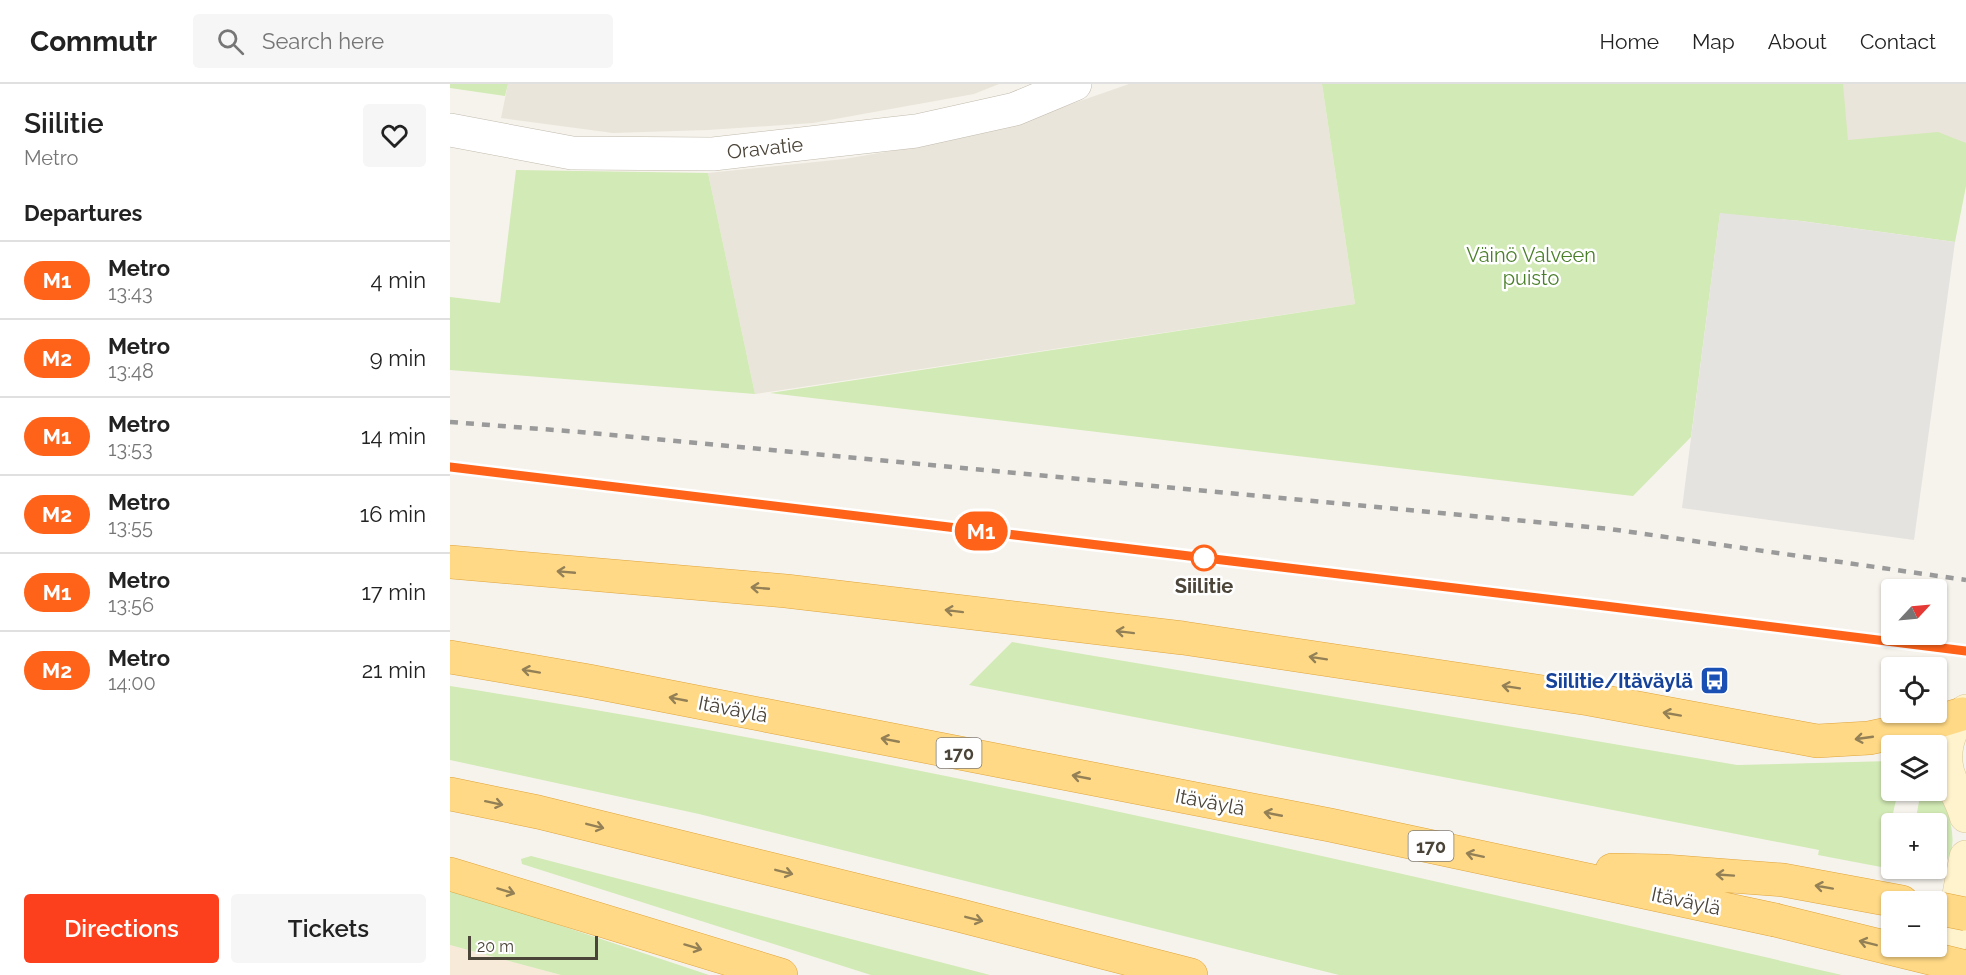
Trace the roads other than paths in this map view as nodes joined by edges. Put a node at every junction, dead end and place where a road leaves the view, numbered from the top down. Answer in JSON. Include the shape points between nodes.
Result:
{"nodes":[{"id":1,"x":1075,"y":84,"type":"edge"},
{"id":2,"x":450,"y":130,"type":"edge"},
{"id":3,"x":450,"y":562,"type":"edge"},
{"id":4,"x":450,"y":657,"type":"edge"},
{"id":5,"x":1964,"y":712,"type":"edge"},
{"id":6,"x":450,"y":794,"type":"edge"},
{"id":7,"x":1962,"y":804,"type":"edge"},
{"id":8,"x":1966,"y":857,"type":"edge"},
{"id":9,"x":1532,"y":867,"type":"junction"},
{"id":10,"x":450,"y":874,"type":"edge"},
{"id":11,"x":1881,"y":898,"type":"edge"},
{"id":12,"x":1947,"y":910,"type":"edge"},
{"id":13,"x":1966,"y":914,"type":"edge"},
{"id":14,"x":1966,"y":967,"type":"edge"},
{"id":15,"x":781,"y":975,"type":"edge"},
{"id":16,"x":1191,"y":975,"type":"edge"},
{"id":17,"x":1944,"y":975,"type":"edge"}],
"edges":[{"from":1,"to":2,"type":"street","name":"Oravatie","via":[[1015,109],[916,131],[713,154],[572,153]]},
{"from":5,"to":3,"type":"highway","one_way":true,"via":[[1869,738],[1817,741],[1589,699],[1184,638],[786,591]]},
{"from":9,"to":4,"type":"highway","name":"Itäväylä","number":"170","one_way":true,"via":[[1318,822]]},
{"from":5,"to":7,"type":"main road","via":[[1954,724],[1946,746],[1947,770]]},
{"from":6,"to":16,"type":"highway","one_way":true,"via":[[862,891]]},
{"from":8,"to":17,"type":"main road"},
{"from":11,"to":9,"type":"highway","one_way":true,"via":[[1783,880]]},
{"from":14,"to":9,"type":"highway","name":"Itäväylä","number":"170","one_way":true,"bridge":true},
{"from":10,"to":15,"type":"highway","one_way":true},
{"from":12,"to":13,"type":"highway","bridge":true}]}
